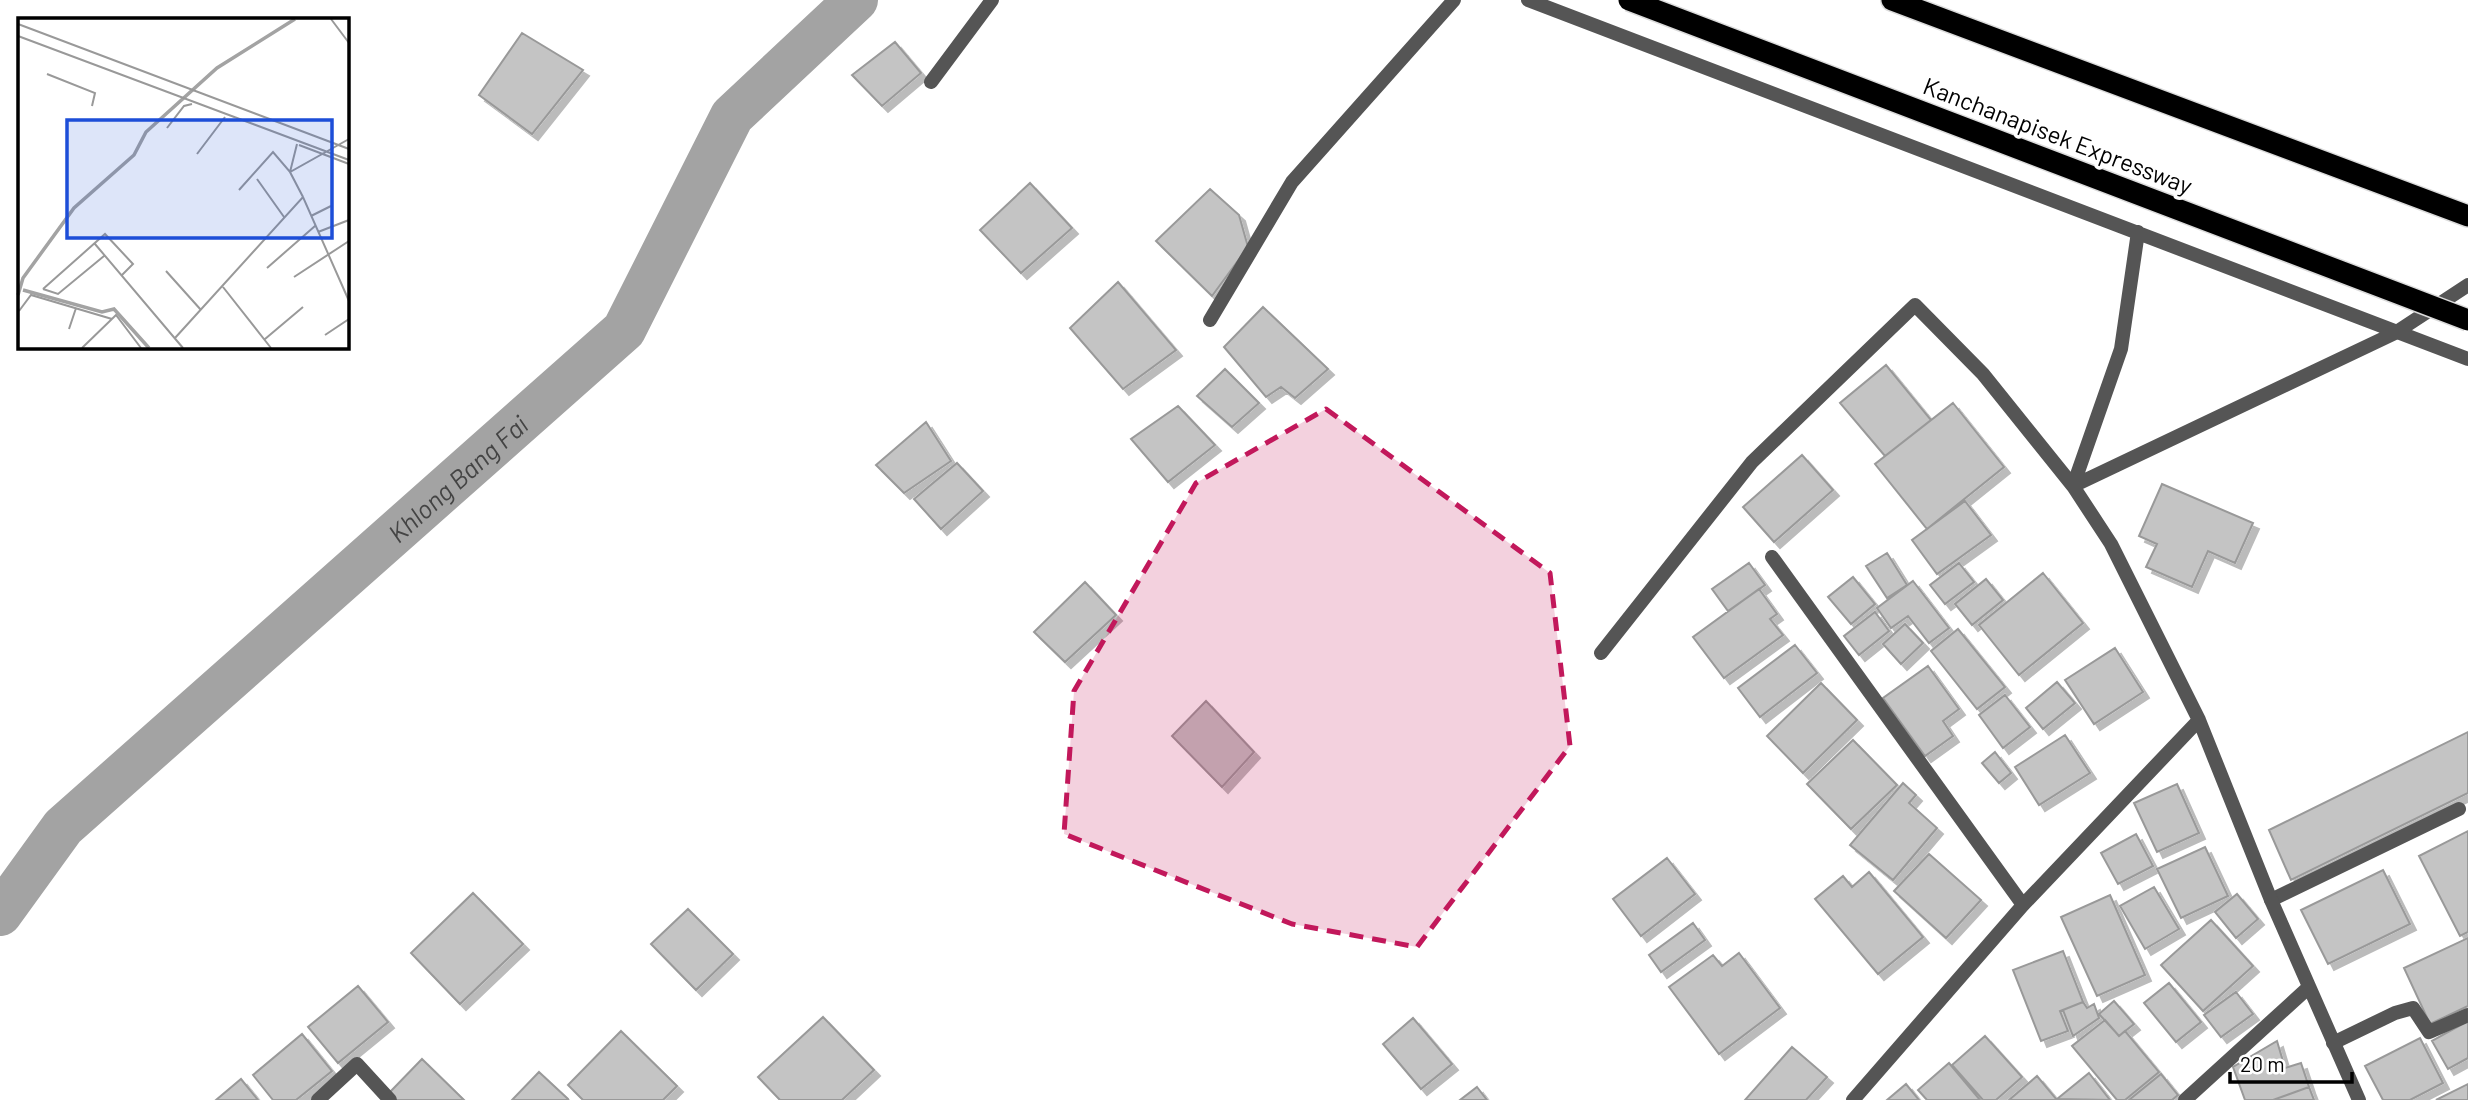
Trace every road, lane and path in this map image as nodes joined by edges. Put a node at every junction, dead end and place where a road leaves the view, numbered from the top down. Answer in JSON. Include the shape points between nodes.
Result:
{"nodes":[{"id":1,"x":992,"y":0,"type":"edge"},
{"id":2,"x":1454,"y":0,"type":"edge"},
{"id":3,"x":1528,"y":0,"type":"edge"},
{"id":4,"x":1629,"y":0,"type":"edge"},
{"id":5,"x":1892,"y":0,"type":"edge"},
{"id":6,"x":931,"y":82,"type":"dead end"},
{"id":7,"x":2468,"y":216,"type":"edge"},
{"id":8,"x":2138,"y":232,"type":"junction"},
{"id":9,"x":2468,"y":285,"type":"edge"},
{"id":10,"x":1210,"y":320,"type":"dead end"},
{"id":11,"x":2468,"y":320,"type":"edge"},
{"id":12,"x":2395,"y":333,"type":"junction"},
{"id":13,"x":2468,"y":359,"type":"edge"},
{"id":14,"x":2073,"y":486,"type":"junction"},
{"id":15,"x":1772,"y":557,"type":"dead end"},
{"id":16,"x":1601,"y":653,"type":"dead end"},
{"id":17,"x":2199,"y":720,"type":"junction"},
{"id":18,"x":2459,"y":809,"type":"dead end"},
{"id":19,"x":2271,"y":900,"type":"junction"},
{"id":20,"x":2023,"y":905,"type":"junction"},
{"id":21,"x":2309,"y":987,"type":"junction"},
{"id":22,"x":2468,"y":1015,"type":"edge"},
{"id":23,"x":2333,"y":1043,"type":"junction"},
{"id":24,"x":318,"y":1100,"type":"edge"},
{"id":25,"x":390,"y":1100,"type":"edge"},
{"id":26,"x":1853,"y":1100,"type":"edge"},
{"id":27,"x":2185,"y":1100,"type":"edge"},
{"id":28,"x":2359,"y":1100,"type":"edge"}],
"edges":[{"from":1,"to":6,"type":"street"},
{"from":2,"to":10,"type":"street","via":[[1292,182]]},
{"from":3,"to":8,"type":"street"},
{"from":4,"to":11,"type":"highway","name":"Kanchanapisek Expressway","bridge":true},
{"from":5,"to":7,"type":"highway"},
{"from":8,"to":12,"type":"street"},
{"from":8,"to":14,"type":"street","via":[[2121,349]]},
{"from":9,"to":12,"type":"street"},
{"from":12,"to":13,"type":"street"},
{"from":12,"to":14,"type":"street"},
{"from":14,"to":16,"type":"street","via":[[1983,374],[1915,304],[1752,462]]},
{"from":14,"to":17,"type":"street","via":[[2111,544]]},
{"from":15,"to":20,"type":"street"},
{"from":17,"to":19,"type":"street"},
{"from":17,"to":20,"type":"street"},
{"from":18,"to":19,"type":"street"},
{"from":19,"to":21,"type":"street"},
{"from":20,"to":26,"type":"street"},
{"from":21,"to":23,"type":"street"},
{"from":21,"to":27,"type":"street"},
{"from":22,"to":23,"type":"street","via":[[2429,1032],[2413,1008]]},
{"from":23,"to":28,"type":"street"},
{"from":24,"to":25,"type":"street","via":[[357,1064]]}]}
